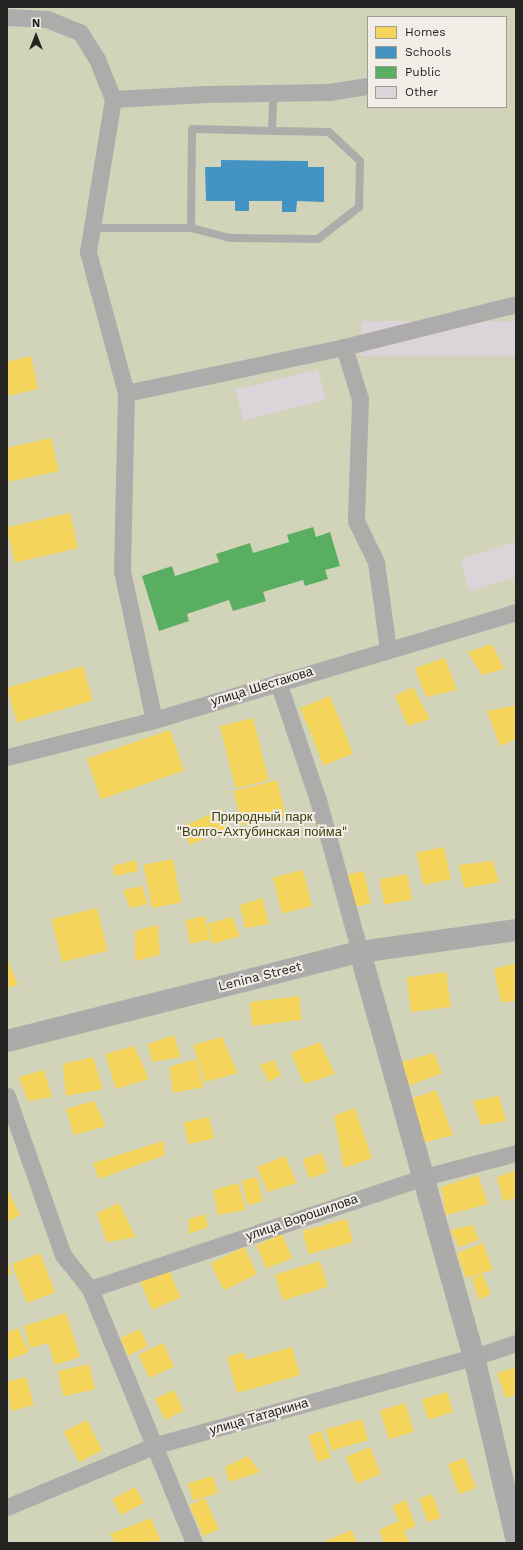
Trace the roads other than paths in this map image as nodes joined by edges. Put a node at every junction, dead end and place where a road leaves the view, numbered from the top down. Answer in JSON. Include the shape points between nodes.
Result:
{"nodes":[{"id":1,"x":7,"y":18,"type":"edge"},
{"id":2,"x":367,"y":86,"type":"edge"},
{"id":3,"x":273,"y":94,"type":"junction"},
{"id":4,"x":113,"y":99,"type":"junction"},
{"id":5,"x":272,"y":131,"type":"junction"},
{"id":6,"x":94,"y":228,"type":"junction"},
{"id":7,"x":191,"y":228,"type":"junction"},
{"id":8,"x":516,"y":304,"type":"edge"},
{"id":9,"x":344,"y":347,"type":"junction"},
{"id":10,"x":126,"y":393,"type":"junction"},
{"id":11,"x":516,"y":612,"type":"edge"},
{"id":12,"x":388,"y":650,"type":"junction"},
{"id":13,"x":278,"y":682,"type":"junction"},
{"id":14,"x":154,"y":720,"type":"junction"},
{"id":15,"x":7,"y":757,"type":"edge"},
{"id":16,"x":516,"y":930,"type":"edge"},
{"id":17,"x":360,"y":952,"type":"junction"},
{"id":18,"x":7,"y":1041,"type":"edge"},
{"id":19,"x":7,"y":1096,"type":"edge"},
{"id":20,"x":516,"y":1153,"type":"edge"},
{"id":21,"x":424,"y":1177,"type":"junction"},
{"id":22,"x":90,"y":1289,"type":"junction"},
{"id":23,"x":516,"y":1342,"type":"edge"},
{"id":24,"x":474,"y":1357,"type":"junction"},
{"id":25,"x":156,"y":1445,"type":"junction"},
{"id":26,"x":7,"y":1508,"type":"edge"},
{"id":27,"x":516,"y":1537,"type":"edge"},
{"id":28,"x":194,"y":1543,"type":"edge"}],
"edges":[{"from":1,"to":4,"type":"street","via":[[47,19],[80,32],[97,59]]},
{"from":2,"to":3,"type":"street","via":[[329,92]]},
{"from":3,"to":4,"type":"street","via":[[206,94]]},
{"from":3,"to":5,"type":"lane"},
{"from":4,"to":6,"type":"street"},
{"from":5,"to":7,"type":"lane","via":[[192,130]]},
{"from":5,"to":7,"type":"lane","via":[[330,132],[360,161],[359,207],[318,238],[230,238]]},
{"from":6,"to":7,"type":"lane"},
{"from":6,"to":10,"type":"street","via":[[88,252]]},
{"from":8,"to":9,"type":"street"},
{"from":9,"to":10,"type":"street"},
{"from":9,"to":12,"type":"street","via":[[360,399],[356,522],[376,562]]},
{"from":10,"to":14,"type":"street","via":[[122,571]]},
{"from":11,"to":12,"type":"street","name":"улица Шестакова"},
{"from":12,"to":13,"type":"street","name":"улица Шестакова"},
{"from":13,"to":14,"type":"street","name":"улица Шестакова"},
{"from":13,"to":17,"type":"street","via":[[318,800]]},
{"from":14,"to":15,"type":"street","name":"улица Шестакова"},
{"from":16,"to":17,"type":"street","name":"Lenina Street"},
{"from":17,"to":18,"type":"street","name":"Lenina Street"},
{"from":17,"to":21,"type":"street"},
{"from":19,"to":22,"type":"street","via":[[63,1255]]},
{"from":20,"to":21,"type":"street","name":"улица Ворошилова"},
{"from":21,"to":22,"type":"street","name":"улица Ворошилова"},
{"from":21,"to":24,"type":"street"},
{"from":22,"to":25,"type":"street"},
{"from":23,"to":24,"type":"street","name":"улица Татаркина"},
{"from":24,"to":25,"type":"street","name":"улица Татаркина"},
{"from":24,"to":27,"type":"street"},
{"from":25,"to":26,"type":"street","name":"улица Татаркина"},
{"from":25,"to":28,"type":"street"}]}
